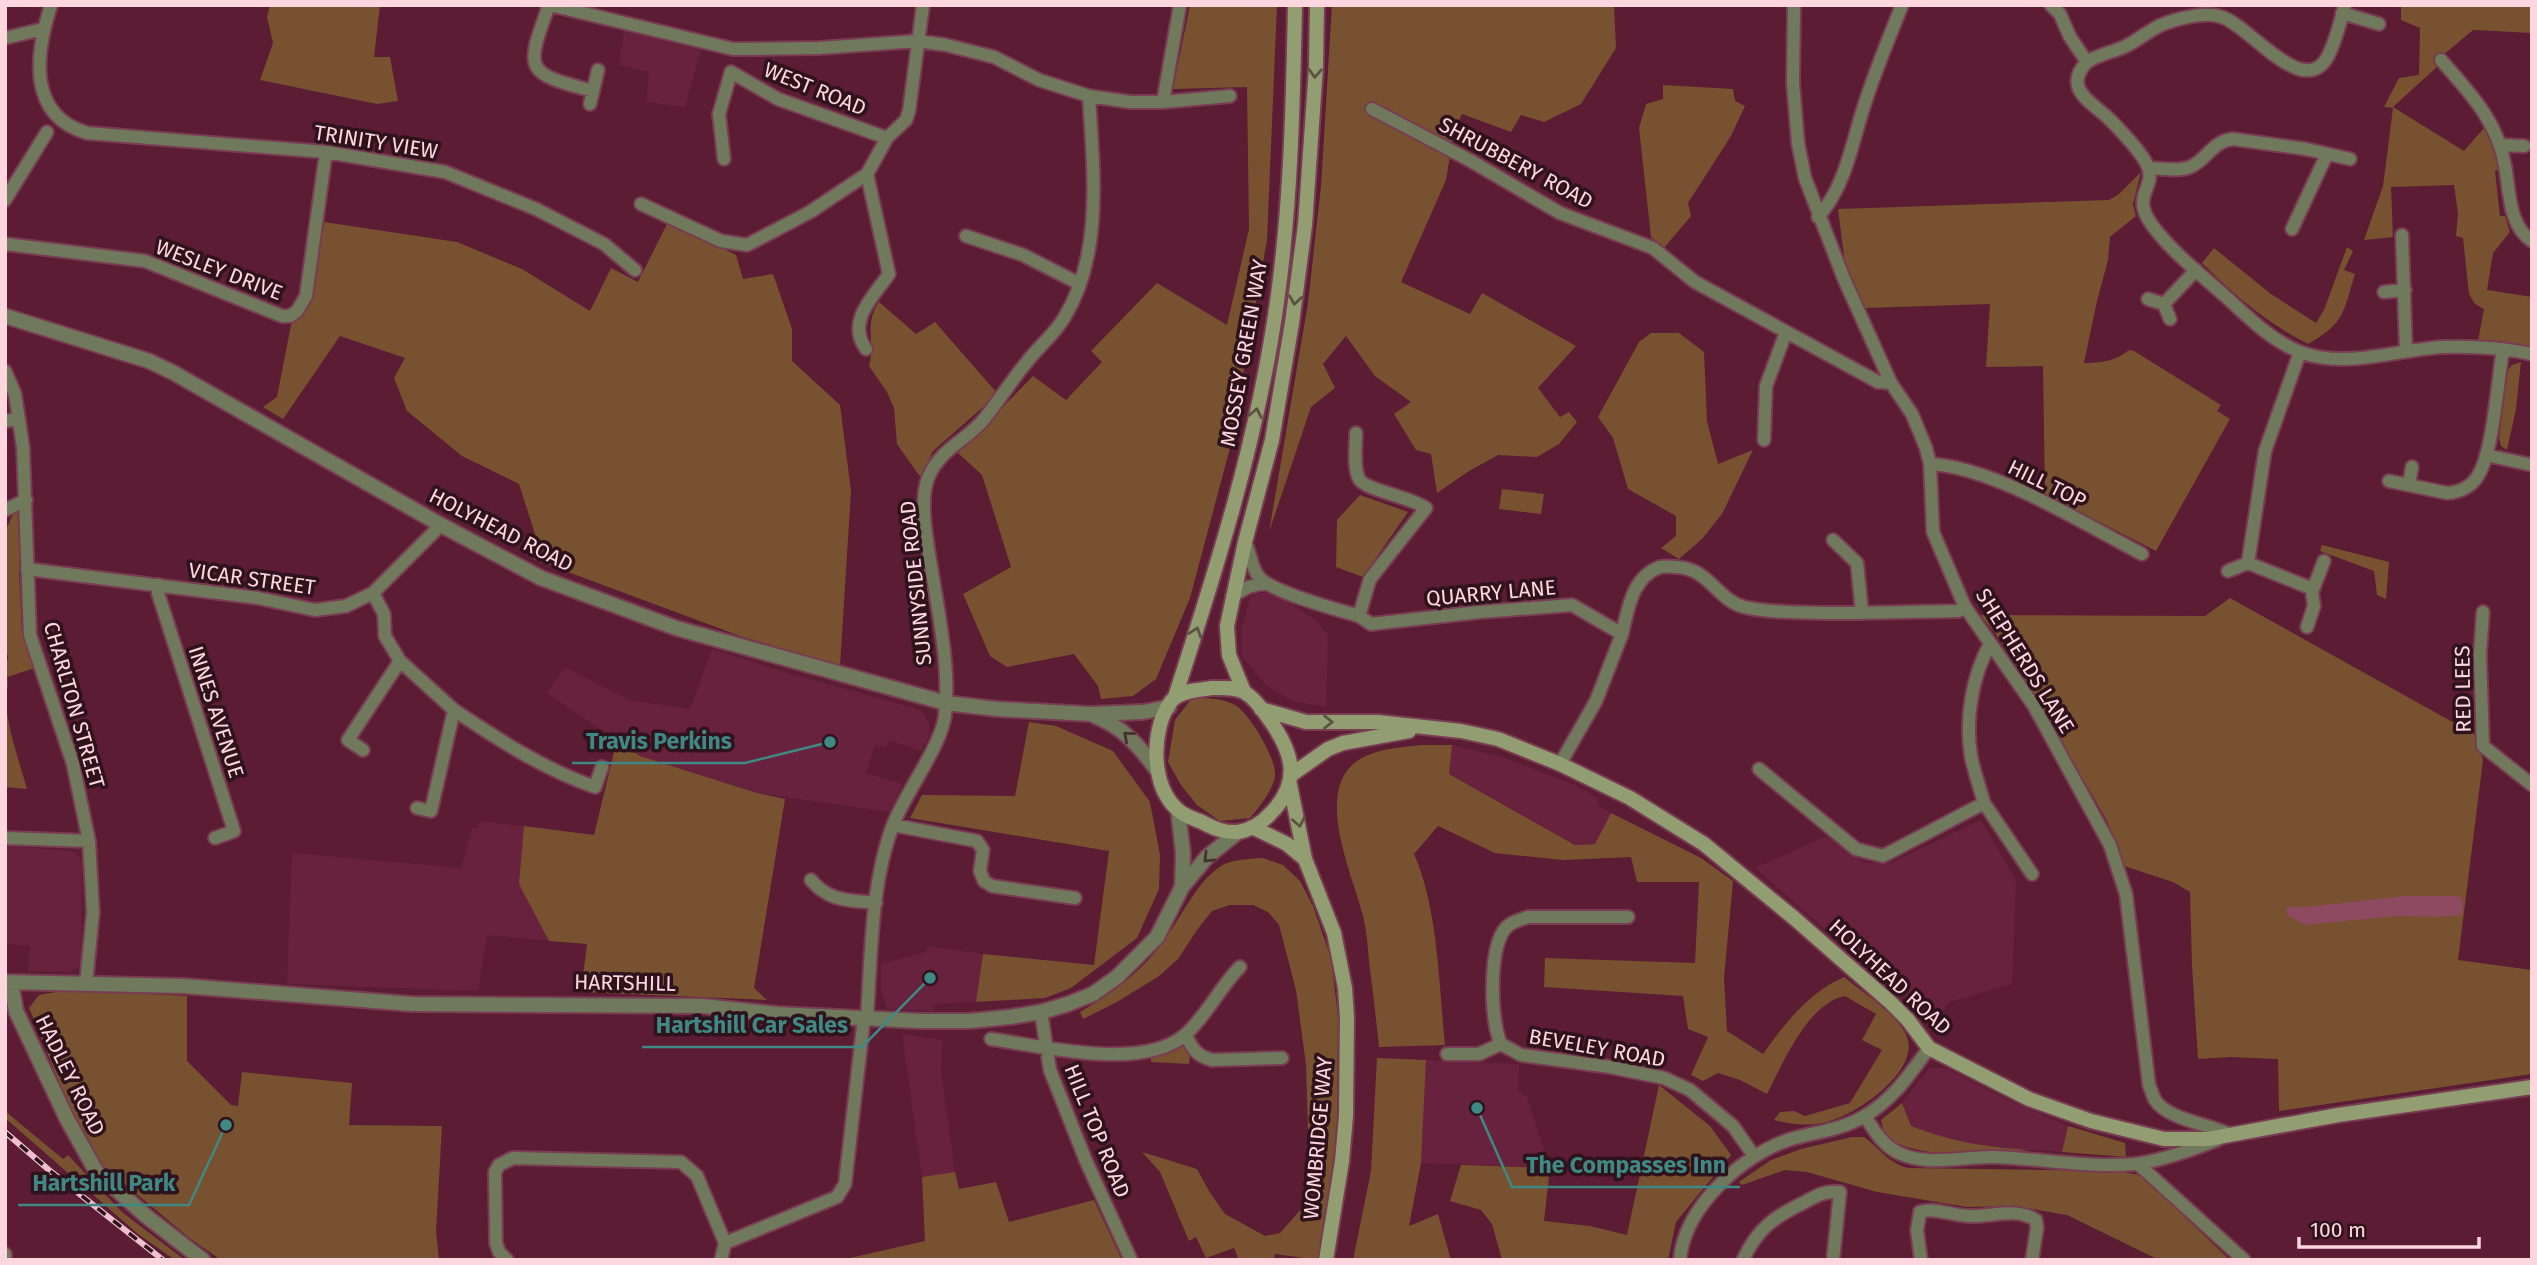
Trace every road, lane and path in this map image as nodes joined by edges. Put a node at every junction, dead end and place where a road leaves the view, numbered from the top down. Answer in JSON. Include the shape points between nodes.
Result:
{"nodes":[{"id":1,"x":51,"y":5,"type":"edge"},
{"id":2,"x":549,"y":5,"type":"edge"},
{"id":3,"x":923,"y":5,"type":"edge"},
{"id":4,"x":1180,"y":5,"type":"edge"},
{"id":5,"x":1294,"y":5,"type":"edge"},
{"id":6,"x":1317,"y":5,"type":"edge"},
{"id":7,"x":1794,"y":5,"type":"edge"},
{"id":8,"x":1902,"y":5,"type":"edge"},
{"id":9,"x":2051,"y":5,"type":"edge"},
{"id":10,"x":2344,"y":9,"type":"edge"},
{"id":11,"x":2379,"y":24,"type":"dead end"},
{"id":12,"x":43,"y":29,"type":"junction"},
{"id":13,"x":5,"y":38,"type":"edge"},
{"id":14,"x":918,"y":41,"type":"junction"},
{"id":15,"x":733,"y":49,"type":"junction"},
{"id":16,"x":2441,"y":60,"type":"dead end"},
{"id":17,"x":2087,"y":62,"type":"junction"},
{"id":18,"x":598,"y":71,"type":"dead end"},
{"id":19,"x":731,"y":72,"type":"junction"},
{"id":20,"x":1090,"y":96,"type":"junction"},
{"id":21,"x":1230,"y":96,"type":"dead end"},
{"id":22,"x":1163,"y":102,"type":"junction"},
{"id":23,"x":1372,"y":109,"type":"dead end"},
{"id":24,"x":47,"y":132,"type":"dead end"},
{"id":25,"x":887,"y":138,"type":"junction"},
{"id":26,"x":2501,"y":145,"type":"junction"},
{"id":27,"x":2524,"y":146,"type":"dead end"},
{"id":28,"x":326,"y":152,"type":"junction"},
{"id":29,"x":2327,"y":154,"type":"junction"},
{"id":30,"x":724,"y":159,"type":"dead end"},
{"id":31,"x":2350,"y":159,"type":"dead end"},
{"id":32,"x":2149,"y":168,"type":"junction"},
{"id":33,"x":867,"y":174,"type":"junction"},
{"id":34,"x":5,"y":200,"type":"edge"},
{"id":35,"x":641,"y":204,"type":"dead end"},
{"id":36,"x":1818,"y":217,"type":"junction"},
{"id":37,"x":2292,"y":229,"type":"dead end"},
{"id":38,"x":2402,"y":235,"type":"dead end"},
{"id":39,"x":966,"y":236,"type":"dead end"},
{"id":40,"x":2532,"y":241,"type":"edge"},
{"id":41,"x":5,"y":244,"type":"edge"},
{"id":42,"x":635,"y":270,"type":"dead end"},
{"id":43,"x":2196,"y":270,"type":"junction"},
{"id":44,"x":1080,"y":284,"type":"junction"},
{"id":45,"x":2405,"y":290,"type":"junction"},
{"id":46,"x":2385,"y":292,"type":"dead end"},
{"id":47,"x":2148,"y":299,"type":"dead end"},
{"id":48,"x":2164,"y":304,"type":"junction"},
{"id":49,"x":5,"y":316,"type":"edge"},
{"id":50,"x":2170,"y":319,"type":"dead end"},
{"id":51,"x":1786,"y":332,"type":"junction"},
{"id":52,"x":866,"y":349,"type":"dead end"},
{"id":53,"x":2503,"y":349,"type":"junction"},
{"id":54,"x":2406,"y":351,"type":"junction"},
{"id":55,"x":2300,"y":352,"type":"junction"},
{"id":56,"x":2532,"y":354,"type":"edge"},
{"id":57,"x":5,"y":371,"type":"edge"},
{"id":58,"x":1891,"y":383,"type":"junction"},
{"id":59,"x":19,"y":419,"type":"junction"},
{"id":60,"x":5,"y":421,"type":"edge"},
{"id":61,"x":1356,"y":433,"type":"dead end"},
{"id":62,"x":1764,"y":440,"type":"dead end"},
{"id":63,"x":2486,"y":455,"type":"junction"},
{"id":64,"x":1930,"y":464,"type":"junction"},
{"id":65,"x":2532,"y":465,"type":"edge"},
{"id":66,"x":2412,"y":467,"type":"dead end"},
{"id":67,"x":2389,"y":481,"type":"dead end"},
{"id":68,"x":2409,"y":485,"type":"junction"},
{"id":69,"x":26,"y":500,"type":"junction"},
{"id":70,"x":5,"y":510,"type":"edge"},
{"id":71,"x":441,"y":525,"type":"junction"},
{"id":72,"x":1833,"y":540,"type":"dead end"},
{"id":73,"x":1245,"y":542,"type":"junction"},
{"id":74,"x":2141,"y":554,"type":"dead end"},
{"id":75,"x":2324,"y":561,"type":"dead end"},
{"id":76,"x":2248,"y":563,"type":"junction"},
{"id":77,"x":27,"y":569,"type":"junction"},
{"id":78,"x":2228,"y":571,"type":"dead end"},
{"id":79,"x":1265,"y":583,"type":"junction"},
{"id":80,"x":159,"y":585,"type":"junction"},
{"id":81,"x":2313,"y":589,"type":"junction"},
{"id":82,"x":373,"y":593,"type":"junction"},
{"id":83,"x":1232,"y":596,"type":"junction"},
{"id":84,"x":1965,"y":607,"type":"junction"},
{"id":85,"x":2483,"y":612,"type":"dead end"},
{"id":86,"x":1862,"y":613,"type":"junction"},
{"id":87,"x":1359,"y":616,"type":"junction"},
{"id":88,"x":2307,"y":627,"type":"dead end"},
{"id":89,"x":1622,"y":634,"type":"junction"},
{"id":90,"x":1990,"y":644,"type":"junction"},
{"id":91,"x":400,"y":661,"type":"junction"},
{"id":92,"x":1244,"y":692,"type":"junction"},
{"id":93,"x":1172,"y":702,"type":"junction"},
{"id":94,"x":946,"y":703,"type":"junction"},
{"id":95,"x":1261,"y":709,"type":"junction"},
{"id":96,"x":454,"y":710,"type":"junction"},
{"id":97,"x":1090,"y":714,"type":"junction"},
{"id":98,"x":1424,"y":728,"type":"junction"},
{"id":99,"x":363,"y":750,"type":"dead end"},
{"id":100,"x":1560,"y":764,"type":"junction"},
{"id":101,"x":602,"y":766,"type":"dead end"},
{"id":102,"x":1157,"y":769,"type":"junction"},
{"id":103,"x":1759,"y":769,"type":"dead end"},
{"id":104,"x":1291,"y":780,"type":"junction"},
{"id":105,"x":2532,"y":785,"type":"edge"},
{"id":106,"x":1984,"y":803,"type":"junction"},
{"id":107,"x":417,"y":808,"type":"dead end"},
{"id":108,"x":1178,"y":810,"type":"junction"},
{"id":109,"x":893,"y":825,"type":"junction"},
{"id":110,"x":1252,"y":827,"type":"junction"},
{"id":111,"x":1238,"y":832,"type":"junction"},
{"id":112,"x":5,"y":838,"type":"edge"},
{"id":113,"x":215,"y":838,"type":"dead end"},
{"id":114,"x":89,"y":841,"type":"junction"},
{"id":115,"x":1305,"y":859,"type":"junction"},
{"id":116,"x":2032,"y":874,"type":"dead end"},
{"id":117,"x":811,"y":880,"type":"dead end"},
{"id":118,"x":1182,"y":887,"type":"junction"},
{"id":119,"x":1075,"y":898,"type":"dead end"},
{"id":120,"x":876,"y":903,"type":"junction"},
{"id":121,"x":1620,"y":921,"type":"dead end"},
{"id":122,"x":1240,"y":967,"type":"dead end"},
{"id":123,"x":8,"y":982,"type":"edge"},
{"id":124,"x":86,"y":984,"type":"junction"},
{"id":125,"x":1041,"y":1012,"type":"junction"},
{"id":126,"x":865,"y":1018,"type":"junction"},
{"id":127,"x":1186,"y":1035,"type":"junction"},
{"id":128,"x":991,"y":1039,"type":"dead end"},
{"id":129,"x":1501,"y":1044,"type":"junction"},
{"id":130,"x":1045,"y":1047,"type":"junction"},
{"id":131,"x":1929,"y":1048,"type":"junction"},
{"id":132,"x":1447,"y":1054,"type":"dead end"},
{"id":133,"x":1282,"y":1058,"type":"dead end"},
{"id":134,"x":2532,"y":1087,"type":"edge"},
{"id":135,"x":1865,"y":1116,"type":"junction"},
{"id":136,"x":2231,"y":1135,"type":"junction"},
{"id":137,"x":1754,"y":1156,"type":"junction"},
{"id":138,"x":2138,"y":1164,"type":"junction"},
{"id":139,"x":724,"y":1243,"type":"junction"},
{"id":140,"x":5,"y":1254,"type":"edge"},
{"id":141,"x":5,"y":1260,"type":"edge"},
{"id":142,"x":203,"y":1260,"type":"edge"},
{"id":143,"x":507,"y":1260,"type":"edge"},
{"id":144,"x":722,"y":1260,"type":"edge"},
{"id":145,"x":1130,"y":1260,"type":"edge"},
{"id":146,"x":1326,"y":1260,"type":"edge"},
{"id":147,"x":1680,"y":1260,"type":"edge"},
{"id":148,"x":1743,"y":1260,"type":"edge"},
{"id":149,"x":1833,"y":1260,"type":"edge"},
{"id":150,"x":1921,"y":1260,"type":"edge"},
{"id":151,"x":2032,"y":1260,"type":"edge"},
{"id":152,"x":2244,"y":1260,"type":"edge"}],
"edges":[{"from":1,"to":12,"type":"street"},
{"from":2,"to":15,"type":"street"},
{"from":2,"to":18,"type":"street","via":[[534,64],[551,80],[591,97]]},
{"from":3,"to":14,"type":"street","name":"WEST ROAD"},
{"from":4,"to":22,"type":"street"},
{"from":93,"to":5,"type":"main road","name":"MOSSEY GREEN WAY","one_way":true,"via":[[1223,549],[1252,435],[1277,304],[1292,144]]},
{"from":6,"to":73,"type":"main road","name":"MOSSEY GREEN WAY","one_way":true,"via":[[1305,225],[1292,323],[1272,440]]},
{"from":7,"to":36,"type":"street","name":"SHEPHERDS LANE","via":[[1798,143]]},
{"from":8,"to":36,"type":"street","via":[[1841,177],[1829,206]]},
{"from":9,"to":17,"type":"street"},
{"from":10,"to":11,"type":"street"},
{"from":10,"to":17,"type":"street","via":[[2328,57],[2309,70],[2291,67],[2219,16],[2168,23]]},
{"from":12,"to":13,"type":"street"},
{"from":12,"to":28,"type":"street","name":"TRINITY VIEW","via":[[38,71],[46,98],[60,120],[72,128]]},
{"from":14,"to":15,"type":"street"},
{"from":14,"to":20,"type":"street","via":[[994,57],[1039,80]]},
{"from":14,"to":25,"type":"street","name":"WEST ROAD","via":[[909,111]]},
{"from":15,"to":19,"type":"street","name":"WEST ROAD"},
{"from":16,"to":26,"type":"street","via":[[2477,101]]},
{"from":17,"to":32,"type":"street","via":[[2078,78],[2081,95],[2125,135]]},
{"from":19,"to":25,"type":"street","name":"WEST ROAD","via":[[778,99]]},
{"from":19,"to":30,"type":"street","name":"WEST ROAD","via":[[719,114]]},
{"from":20,"to":22,"type":"street"},
{"from":20,"to":44,"type":"street","name":"SUNNYSIDE ROAD","via":[[1094,178],[1087,262]]},
{"from":21,"to":22,"type":"street"},
{"from":23,"to":51,"type":"street","name":"SHRUBBERY ROAD","via":[[1560,213],[1653,248],[1695,282]]},
{"from":24,"to":34,"type":"street"},
{"from":25,"to":33,"type":"street","name":"WEST ROAD"},
{"from":26,"to":27,"type":"street"},
{"from":26,"to":40,"type":"street","via":[[2517,227]]},
{"from":28,"to":41,"type":"street","name":"WESLEY DRIVE","via":[[306,296],[290,317],[145,261]]},
{"from":28,"to":42,"type":"street","name":"TRINITY VIEW","via":[[445,172],[536,209],[604,244]]},
{"from":29,"to":31,"type":"street"},
{"from":29,"to":32,"type":"street","via":[[2228,139],[2190,167]]},
{"from":29,"to":37,"type":"street"},
{"from":32,"to":43,"type":"street","via":[[2143,197],[2146,215]]},
{"from":33,"to":35,"type":"street","name":"WEST ROAD","via":[[810,212],[747,245],[721,241]]},
{"from":33,"to":52,"type":"street","via":[[888,274],[860,316],[859,338]]},
{"from":36,"to":58,"type":"street","name":"SHEPHERDS LANE"},
{"from":38,"to":45,"type":"street"},
{"from":39,"to":44,"type":"street","via":[[1023,256]]},
{"from":43,"to":48,"type":"street"},
{"from":43,"to":55,"type":"street","via":[[2270,335]]},
{"from":44,"to":94,"type":"street","name":"SUNNYSIDE ROAD","via":[[1055,331],[983,421],[942,454],[928,479],[924,502],[944,652]]},
{"from":45,"to":46,"type":"street"},
{"from":45,"to":54,"type":"street"},
{"from":47,"to":48,"type":"street"},
{"from":48,"to":50,"type":"street"},
{"from":49,"to":71,"type":"street","name":"HOLYHEAD ROAD","via":[[149,361]]},
{"from":51,"to":58,"type":"street","name":"SHRUBBERY ROAD","via":[[1878,382]]},
{"from":51,"to":62,"type":"street","via":[[1766,386]]},
{"from":53,"to":54,"type":"street"},
{"from":53,"to":56,"type":"street"},
{"from":53,"to":63,"type":"street"},
{"from":54,"to":55,"type":"street","via":[[2352,358]]},
{"from":55,"to":76,"type":"street","via":[[2265,452]]},
{"from":57,"to":59,"type":"street","name":"CHARLTON STREET"},
{"from":58,"to":64,"type":"street","name":"SHEPHERDS LANE","via":[[1912,414]]},
{"from":59,"to":60,"type":"street"},
{"from":59,"to":69,"type":"street","name":"CHARLTON STREET"},
{"from":61,"to":87,"type":"street","via":[[1360,481],[1426,508],[1370,579]]},
{"from":63,"to":65,"type":"street"},
{"from":63,"to":68,"type":"street","via":[[2468,488],[2447,493]]},
{"from":64,"to":74,"type":"street","name":"HILL TOP","via":[[2006,483]]},
{"from":64,"to":84,"type":"street","name":"SHEPHERDS LANE","via":[[1933,532]]},
{"from":66,"to":68,"type":"street"},
{"from":67,"to":68,"type":"street"},
{"from":69,"to":70,"type":"street"},
{"from":69,"to":77,"type":"street","name":"CHARLTON STREET"},
{"from":71,"to":82,"type":"street","name":"VICAR STREET"},
{"from":71,"to":94,"type":"street","name":"HOLYHEAD ROAD","via":[[541,578],[676,628]]},
{"from":72,"to":86,"type":"street","via":[[1857,563]]},
{"from":73,"to":79,"type":"street","via":[[1256,574]]},
{"from":73,"to":83,"type":"main road","name":"MOSSEY GREEN WAY"},
{"from":75,"to":81,"type":"street"},
{"from":76,"to":78,"type":"street"},
{"from":76,"to":81,"type":"street"},
{"from":77,"to":80,"type":"street","name":"VICAR STREET"},
{"from":77,"to":114,"type":"street","name":"CHARLTON STREET","via":[[30,635],[73,764]]},
{"from":79,"to":83,"type":"street"},
{"from":79,"to":87,"type":"street","name":"QUARRY LANE"},
{"from":80,"to":82,"type":"street","name":"VICAR STREET","via":[[315,610],[346,606]]},
{"from":80,"to":113,"type":"street","name":"INNES AVENUE","via":[[234,831]]},
{"from":81,"to":88,"type":"street"},
{"from":82,"to":91,"type":"street","via":[[384,614],[385,636]]},
{"from":83,"to":92,"type":"main road","name":"MOSSEY GREEN WAY","via":[[1229,655]]},
{"from":84,"to":86,"type":"street","via":[[1958,611]]},
{"from":84,"to":90,"type":"street","name":"SHEPHERDS LANE"},
{"from":85,"to":105,"type":"street","name":"RED LEES","via":[[2483,746]]},
{"from":86,"to":89,"type":"street","via":[[1742,607],[1690,569],[1661,566],[1632,592]]},
{"from":87,"to":89,"type":"street","name":"QUARRY LANE","via":[[1371,624],[1572,605]]},
{"from":89,"to":100,"type":"street","via":[[1596,701]]},
{"from":90,"to":106,"type":"street","via":[[1979,663],[1970,711],[1971,755]]},
{"from":90,"to":136,"type":"street","name":"SHEPHERDS LANE","via":[[2034,706],[2110,845],[2126,894],[2155,1100],[2171,1113]]},
{"from":91,"to":96,"type":"street"},
{"from":91,"to":99,"type":"street","via":[[348,740]]},
{"from":92,"to":93,"type":"main road","via":[[1212,688]]},
{"from":92,"to":95,"type":"main road"},
{"from":93,"to":97,"type":"street","name":"HOLYHEAD ROAD","via":[[1143,712]]},
{"from":93,"to":102,"type":"main road","via":[[1157,735]]},
{"from":94,"to":97,"type":"street","name":"HOLYHEAD ROAD"},
{"from":94,"to":109,"type":"street","name":"SUNNYSIDE ROAD","via":[[936,741]]},
{"from":95,"to":98,"type":"main road","one_way":true,"via":[[1306,722],[1377,722]]},
{"from":95,"to":104,"type":"main road","via":[[1283,739]]},
{"from":96,"to":101,"type":"street","via":[[514,750],[594,787]]},
{"from":96,"to":107,"type":"street","via":[[431,811]]},
{"from":102,"to":97,"type":"street","name":"HOLYHEAD ROAD","one_way":true,"via":[[1128,735],[1112,722]]},
{"from":98,"to":100,"type":"main road","name":"HOLYHEAD ROAD","via":[[1498,739]]},
{"from":98,"to":104,"type":"main road","via":[[1328,748]]},
{"from":100,"to":131,"type":"main road","name":"HOLYHEAD ROAD","via":[[1630,798],[1704,844],[1890,1002]]},
{"from":102,"to":108,"type":"main road"},
{"from":103,"to":106,"type":"street","via":[[1856,849],[1883,856]]},
{"from":104,"to":110,"type":"main road","via":[[1280,804]]},
{"from":104,"to":115,"type":"main road","name":"WOMBRIDGE WAY","one_way":true},
{"from":106,"to":116,"type":"street"},
{"from":108,"to":111,"type":"main road","via":[[1217,830]]},
{"from":108,"to":118,"type":"street","name":"HARTSHILL"},
{"from":109,"to":119,"type":"street","via":[[977,841],[983,850],[980,872],[992,886]]},
{"from":109,"to":120,"type":"street","name":"SUNNYSIDE ROAD"},
{"from":110,"to":111,"type":"main road"},
{"from":110,"to":115,"type":"main road","via":[[1287,844]]},
{"from":111,"to":118,"type":"street","name":"HARTSHILL","one_way":true,"via":[[1207,857]]},
{"from":112,"to":114,"type":"street"},
{"from":114,"to":124,"type":"street","name":"CHARLTON STREET","via":[[93,912]]},
{"from":115,"to":146,"type":"main road","name":"WOMBRIDGE WAY","via":[[1335,933],[1348,1018],[1342,1161]]},
{"from":117,"to":120,"type":"street","via":[[831,897]]},
{"from":118,"to":125,"type":"street","name":"HARTSHILL","via":[[1157,937],[1117,977],[1093,994]]},
{"from":120,"to":126,"type":"street","name":"SUNNYSIDE ROAD"},
{"from":121,"to":129,"type":"street","via":[[1528,917],[1504,930],[1495,957],[1494,980],[1494,1016]]},
{"from":122,"to":127,"type":"street"},
{"from":123,"to":124,"type":"street","name":"HARTSHILL"},
{"from":123,"to":142,"type":"street","name":"HADLEY ROAD","via":[[16,1011],[96,1171]]},
{"from":124,"to":126,"type":"street","name":"HARTSHILL","via":[[184,986],[402,1004],[703,1006]]},
{"from":125,"to":126,"type":"street","name":"HARTSHILL","via":[[969,1021]]},
{"from":125,"to":130,"type":"street","name":"HILL TOP ROAD"},
{"from":126,"to":139,"type":"street","name":"SUNNYSIDE ROAD","via":[[845,1184],[837,1197]]},
{"from":127,"to":130,"type":"street","via":[[1149,1052],[1107,1055]]},
{"from":127,"to":133,"type":"street","via":[[1203,1058]]},
{"from":128,"to":130,"type":"street"},
{"from":129,"to":132,"type":"street","name":"BEVELEY ROAD","via":[[1479,1054]]},
{"from":129,"to":137,"type":"street","name":"BEVELEY ROAD","via":[[1521,1055],[1664,1078],[1690,1090],[1733,1126]]},
{"from":130,"to":145,"type":"street","name":"HILL TOP ROAD","via":[[1055,1083]]},
{"from":131,"to":135,"type":"street","via":[[1889,1099]]},
{"from":131,"to":136,"type":"main road","name":"HOLYHEAD ROAD","via":[[2029,1099],[2091,1121],[2164,1139]]},
{"from":134,"to":136,"type":"main road","name":"HOLYHEAD ROAD","via":[[2357,1111]]},
{"from":135,"to":137,"type":"street"},
{"from":135,"to":138,"type":"street","via":[[1888,1146],[1902,1155],[1926,1160],[1990,1157]]},
{"from":136,"to":138,"type":"street"},
{"from":137,"to":147,"type":"street","via":[[1713,1191],[1692,1222]]},
{"from":138,"to":152,"type":"street"},
{"from":139,"to":143,"type":"street","via":[[697,1176],[681,1161],[513,1158],[495,1172],[496,1243]]},
{"from":139,"to":144,"type":"street"},
{"from":140,"to":141,"type":"street"},
{"from":148,"to":149,"type":"street","via":[[1751,1241],[1775,1217],[1828,1191],[1840,1192]]},
{"from":150,"to":151,"type":"street","via":[[1917,1230],[1920,1212],[1927,1209],[1971,1216],[1997,1212],[2029,1216],[2036,1220],[2037,1228]]}]}
